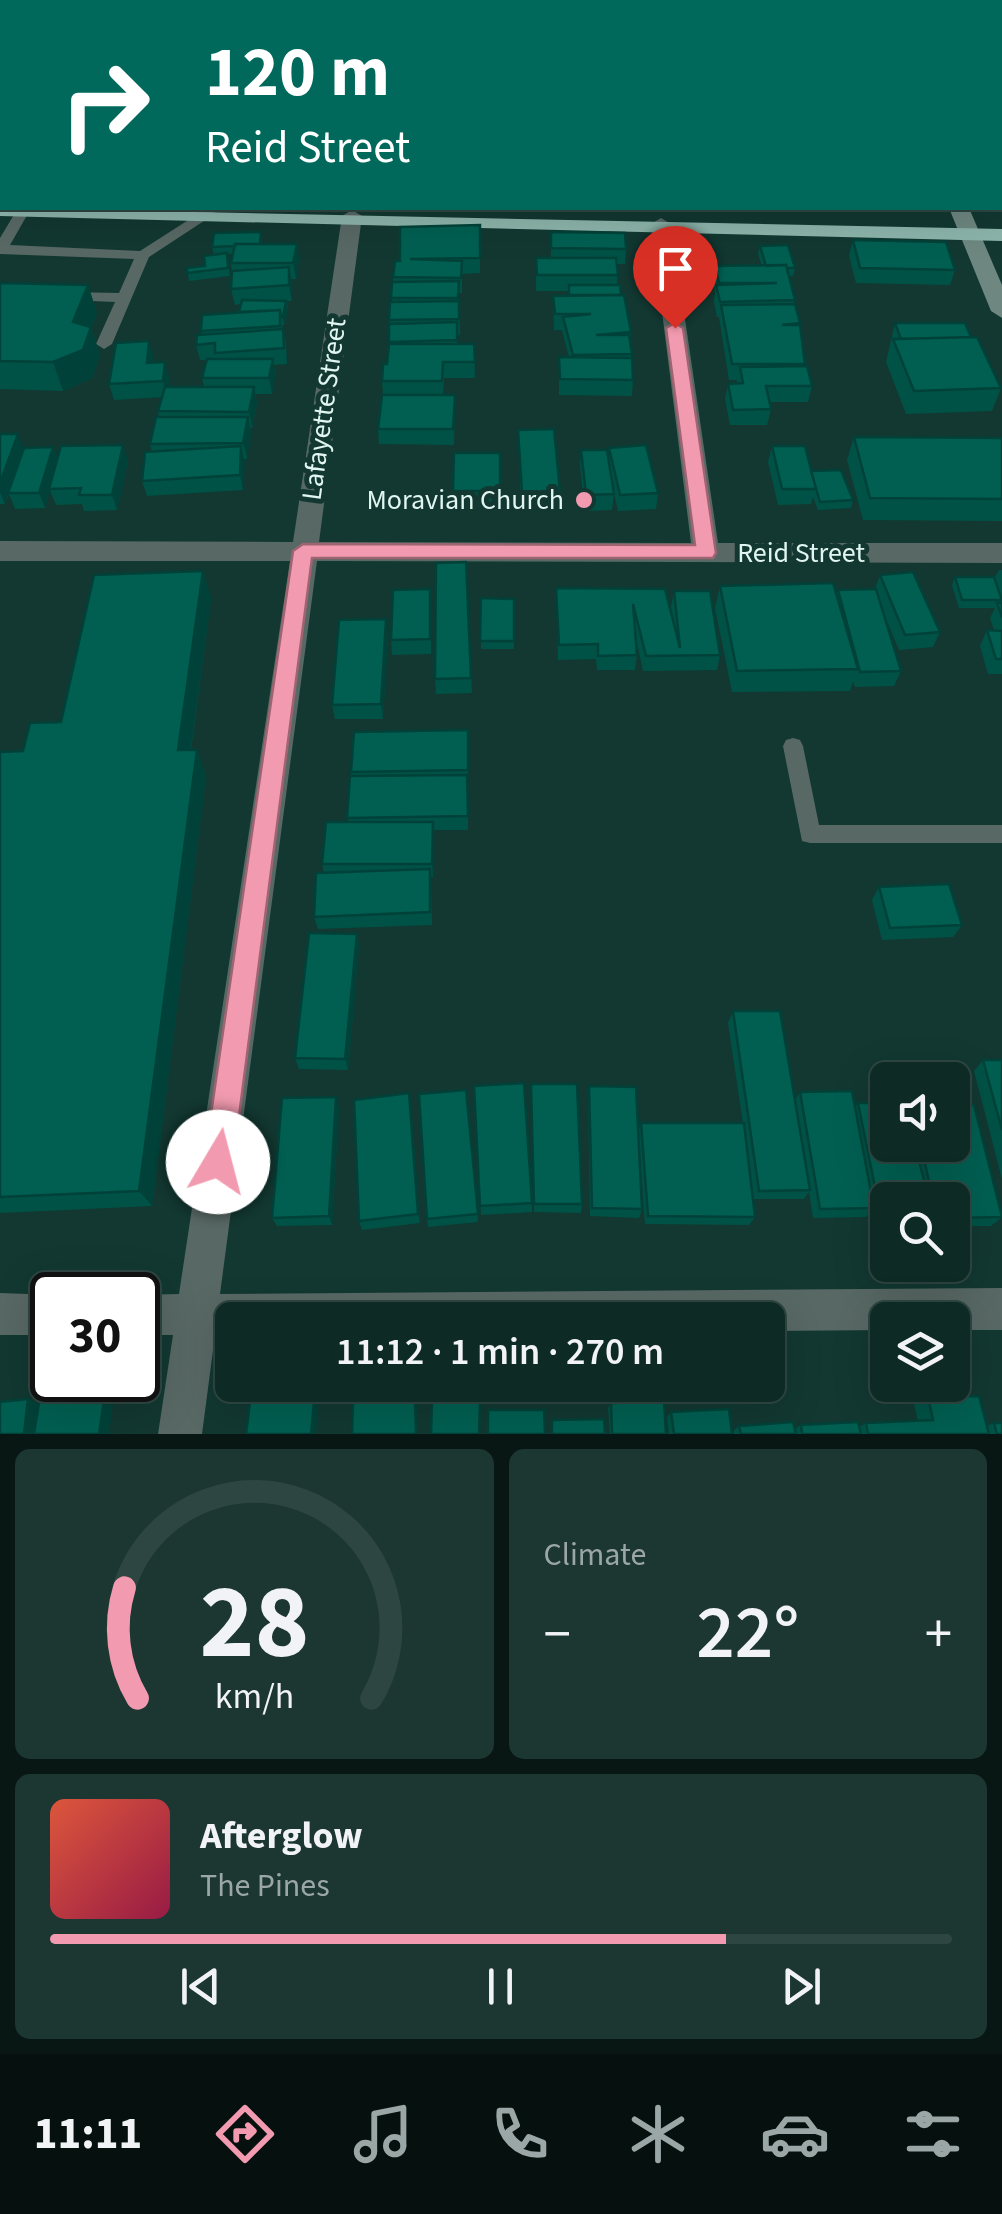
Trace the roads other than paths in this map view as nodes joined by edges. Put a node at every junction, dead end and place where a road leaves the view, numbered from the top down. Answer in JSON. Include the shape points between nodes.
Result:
{"nodes":[{"id":1,"x":0,"y":210,"type":"edge"},
{"id":2,"x":23,"y":210,"type":"junction"},
{"id":3,"x":960,"y":210,"type":"edge"},
{"id":4,"x":209,"y":213,"type":"junction"},
{"id":5,"x":352,"y":216,"type":"junction"},
{"id":6,"x":661,"y":224,"type":"junction"},
{"id":7,"x":970,"y":234,"type":"junction"},
{"id":8,"x":1002,"y":236,"type":"edge"},
{"id":9,"x":0,"y":250,"type":"edge"},
{"id":10,"x":143,"y":254,"type":"junction"},
{"id":11,"x":53,"y":296,"type":"edge"},
{"id":12,"x":124,"y":298,"type":"junction"},
{"id":13,"x":1002,"y":311,"type":"edge"},
{"id":14,"x":104,"y":344,"type":"dead end"},
{"id":15,"x":0,"y":551,"type":"edge"},
{"id":16,"x":303,"y":551,"type":"junction"},
{"id":17,"x":706,"y":553,"type":"junction"},
{"id":18,"x":1002,"y":553,"type":"edge"},
{"id":19,"x":793,"y":746,"type":"dead end"},
{"id":20,"x":1002,"y":834,"type":"edge"},
{"id":21,"x":1002,"y":1309,"type":"edge"},
{"id":22,"x":0,"y":1314,"type":"edge"},
{"id":23,"x":30,"y":1315,"type":"edge"},
{"id":24,"x":160,"y":1315,"type":"edge"},
{"id":25,"x":197,"y":1316,"type":"junction"},
{"id":26,"x":180,"y":1434,"type":"edge"}],
"edges":[{"from":1,"to":2,"type":"highway"},
{"from":2,"to":4,"type":"highway"},
{"from":2,"to":9,"type":"lane"},
{"from":3,"to":7,"type":"street"},
{"from":4,"to":5,"type":"highway"},
{"from":4,"to":10,"type":"lane"},
{"from":5,"to":6,"type":"highway"},
{"from":5,"to":16,"type":"street","name":"Lafayette Street"},
{"from":6,"to":7,"type":"highway"},
{"from":6,"to":17,"type":"street"},
{"from":7,"to":8,"type":"highway"},
{"from":7,"to":13,"type":"street"},
{"from":9,"to":10,"type":"lane"},
{"from":10,"to":12,"type":"lane"},
{"from":11,"to":12,"type":"lane"},
{"from":12,"to":14,"type":"lane"},
{"from":15,"to":16,"type":"street","name":"Reid Street"},
{"from":16,"to":17,"type":"street","name":"Reid Street"},
{"from":16,"to":25,"type":"street","name":"Lafayette Street"},
{"from":17,"to":18,"type":"street","name":"Reid Street"},
{"from":19,"to":20,"type":"lane","via":[[810,834]]},
{"from":21,"to":25,"type":"street"},
{"from":22,"to":23,"type":"street"},
{"from":24,"to":25,"type":"street"},
{"from":25,"to":26,"type":"street","name":"Lafayette Street"}]}
